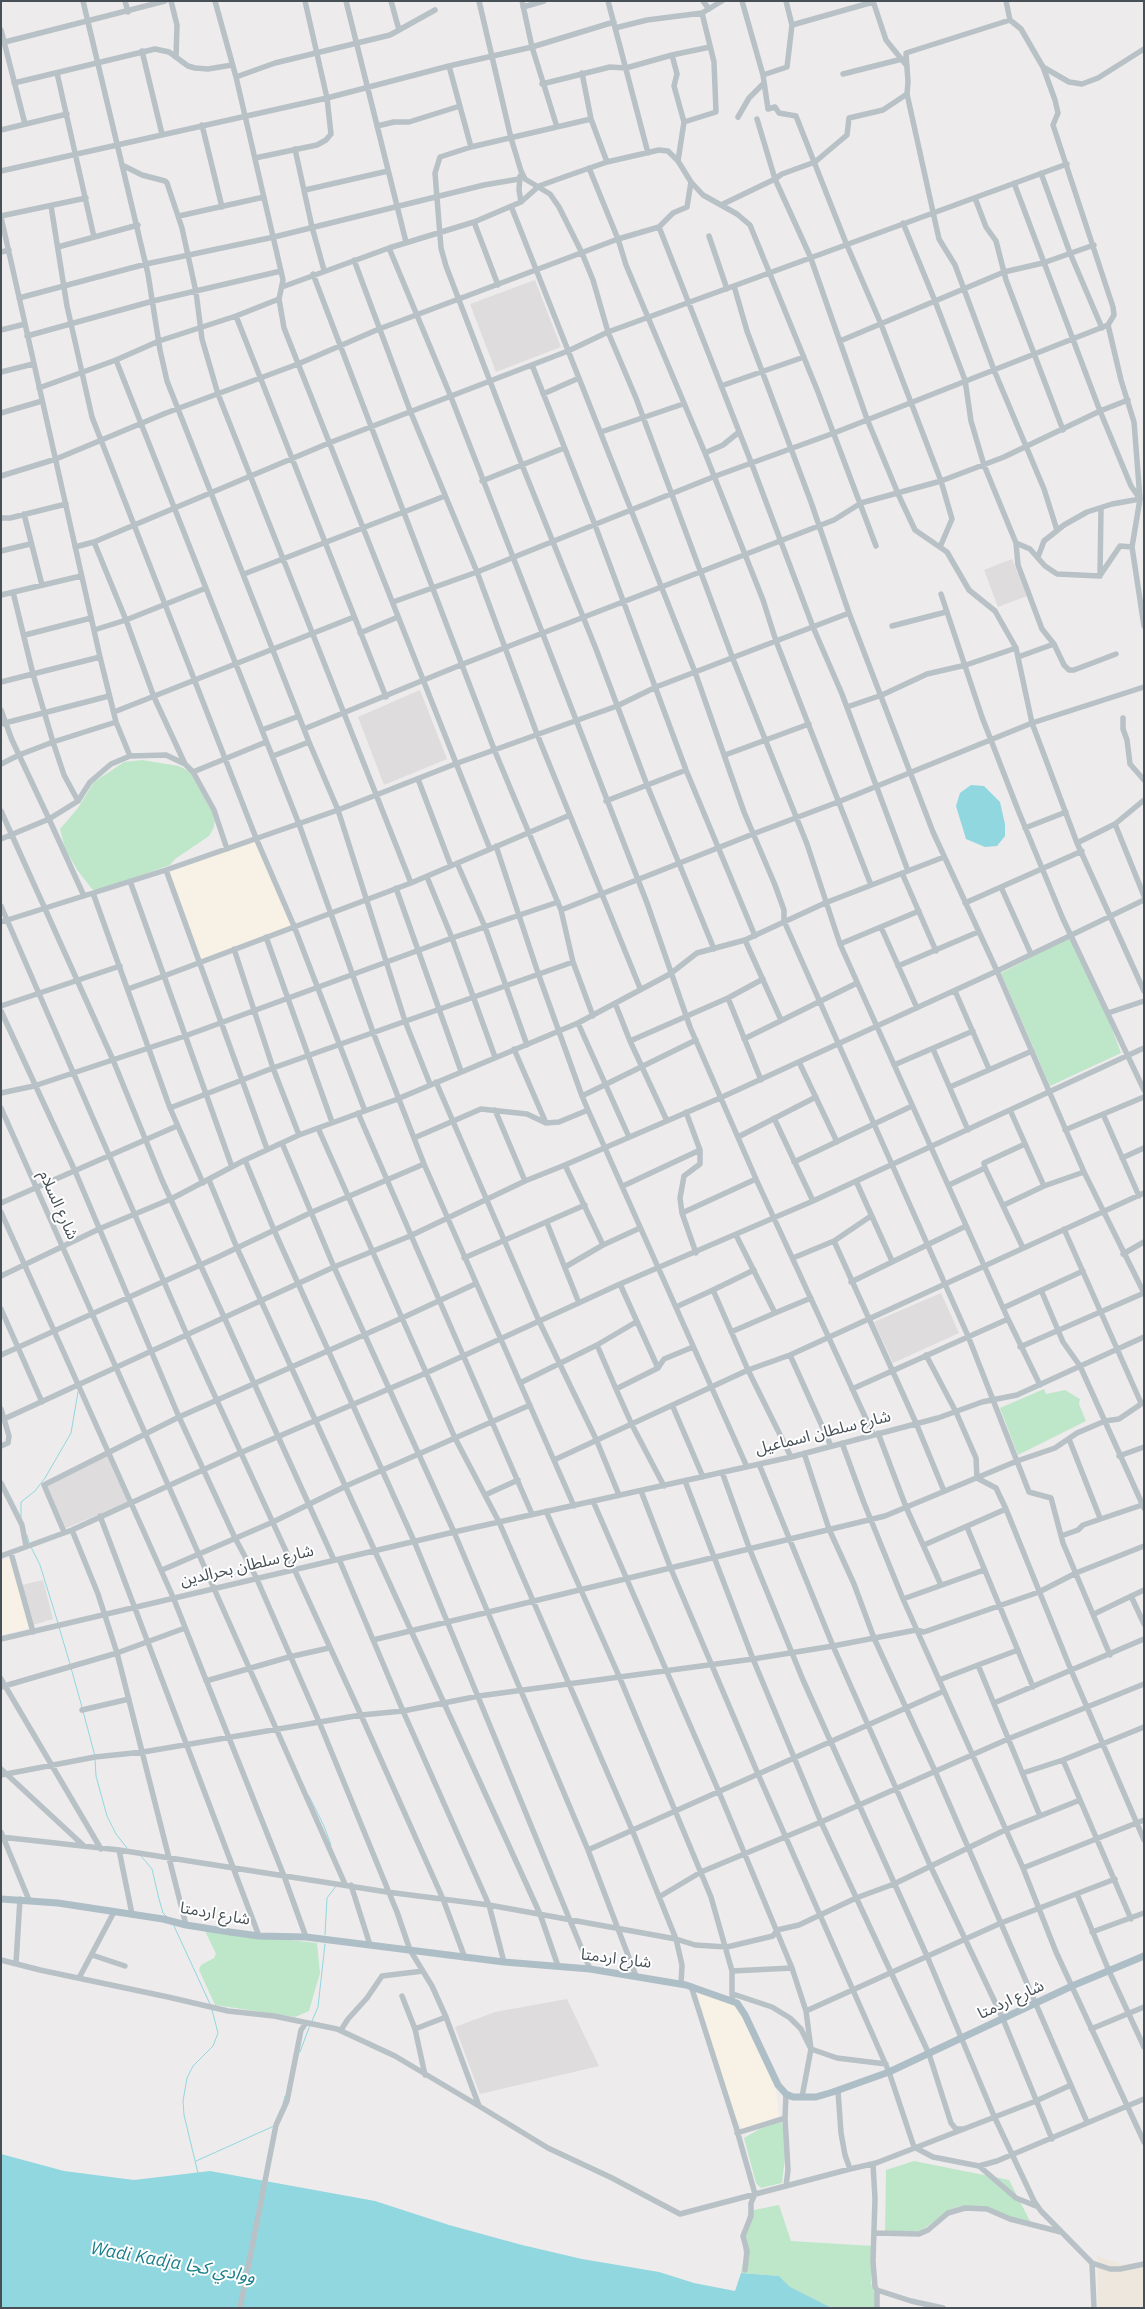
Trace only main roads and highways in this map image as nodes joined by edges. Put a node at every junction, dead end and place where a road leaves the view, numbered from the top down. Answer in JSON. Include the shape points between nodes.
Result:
{"nodes":[{"id":1,"x":1,"y":1899,"type":"edge"},
{"id":2,"x":1144,"y":1956,"type":"edge"}],
"edges":[{"from":1,"to":2,"type":"main road","name":"شارع اردمتا","via":[[132,1914],[260,1936],[306,1937],[466,1958],[590,1969],[691,1986],[733,1997],[746,2015],[775,2079],[786,2094],[802,2098],[838,2091],[889,2072],[1072,1986]]}]}
